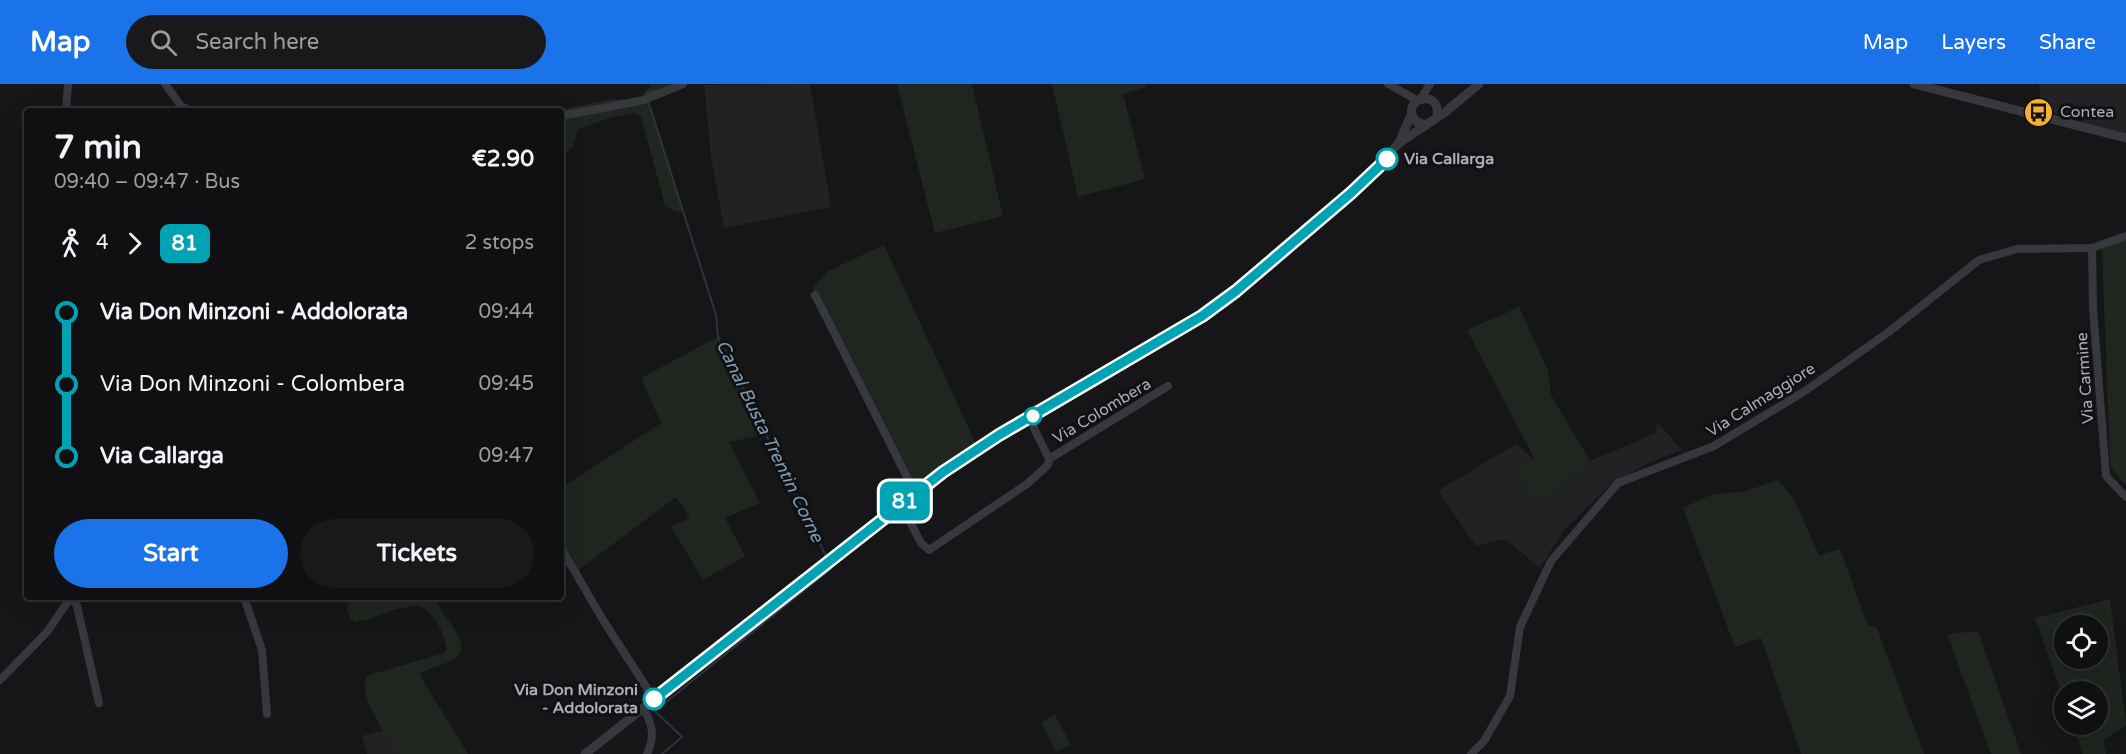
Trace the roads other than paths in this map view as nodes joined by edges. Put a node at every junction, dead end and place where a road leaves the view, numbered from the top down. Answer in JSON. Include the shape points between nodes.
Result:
{"nodes":[{"id":1,"x":68,"y":84,"type":"edge"},
{"id":2,"x":165,"y":84,"type":"edge"},
{"id":3,"x":683,"y":84,"type":"edge"},
{"id":4,"x":1388,"y":84,"type":"edge"},
{"id":5,"x":1430,"y":84,"type":"edge"},
{"id":6,"x":1479,"y":84,"type":"edge"},
{"id":7,"x":1914,"y":84,"type":"edge"},
{"id":8,"x":1459,"y":100,"type":"junction"},
{"id":9,"x":1417,"y":101,"type":"junction"},
{"id":10,"x":1434,"y":102,"type":"junction"},
{"id":11,"x":66,"y":108,"type":"edge"},
{"id":12,"x":185,"y":108,"type":"edge"},
{"id":13,"x":564,"y":115,"type":"edge"},
{"id":14,"x":1411,"y":115,"type":"junction"},
{"id":15,"x":1437,"y":116,"type":"junction"},
{"id":16,"x":1426,"y":125,"type":"junction"},
{"id":17,"x":2126,"y":138,"type":"edge"},
{"id":18,"x":1399,"y":143,"type":"junction"},
{"id":19,"x":2126,"y":236,"type":"edge"},
{"id":20,"x":2092,"y":248,"type":"junction"},
{"id":21,"x":815,"y":295,"type":"dead end"},
{"id":22,"x":1168,"y":386,"type":"dead end"},
{"id":23,"x":1029,"y":418,"type":"junction"},
{"id":24,"x":1049,"y":459,"type":"junction"},
{"id":25,"x":915,"y":493,"type":"junction"},
{"id":26,"x":2126,"y":497,"type":"edge"},
{"id":27,"x":901,"y":504,"type":"junction"},
{"id":28,"x":564,"y":553,"type":"edge"},
{"id":29,"x":69,"y":600,"type":"edge"},
{"id":30,"x":73,"y":600,"type":"edge"},
{"id":31,"x":245,"y":600,"type":"edge"},
{"id":32,"x":0,"y":680,"type":"edge"},
{"id":33,"x":654,"y":699,"type":"junction"},
{"id":34,"x":99,"y":703,"type":"dead end"},
{"id":35,"x":642,"y":708,"type":"junction"},
{"id":36,"x":267,"y":714,"type":"dead end"},
{"id":37,"x":585,"y":754,"type":"edge"},
{"id":38,"x":647,"y":754,"type":"edge"},
{"id":39,"x":1471,"y":754,"type":"edge"}],
"edges":[{"from":1,"to":11,"type":"street"},
{"from":2,"to":12,"type":"street"},
{"from":3,"to":13,"type":"street","via":[[657,97]]},
{"from":4,"to":9,"type":"street"},
{"from":5,"to":9,"type":"street"},
{"from":5,"to":10,"type":"street"},
{"from":6,"to":8,"type":"street"},
{"from":7,"to":17,"type":"street"},
{"from":8,"to":10,"type":"street"},
{"from":8,"to":15,"type":"street"},
{"from":9,"to":10,"type":"street"},
{"from":9,"to":14,"type":"street"},
{"from":10,"to":15,"type":"street"},
{"from":14,"to":16,"type":"street"},
{"from":14,"to":18,"type":"street"},
{"from":15,"to":16,"type":"street"},
{"from":16,"to":18,"type":"street"},
{"from":18,"to":23,"type":"street","via":[[1365,180],[1236,291],[1164,339]]},
{"from":19,"to":20,"type":"street","name":"Via Calmaggiore"},
{"from":20,"to":26,"type":"street","name":"Via Carmine","via":[[2106,476]]},
{"from":20,"to":39,"type":"street","name":"Via Calmaggiore","via":[[2017,249],[1980,260],[1890,331],[1804,391],[1714,446],[1618,483],[1551,561],[1520,627],[1510,696],[1484,741]]},
{"from":21,"to":25,"type":"street"},
{"from":22,"to":24,"type":"street","name":"Via Colombera"},
{"from":23,"to":24,"type":"street","name":"Via Colombera"},
{"from":23,"to":25,"type":"street"},
{"from":24,"to":27,"type":"street","name":"Via Colombera","via":[[1048,465],[1027,484],[929,550],[921,543]]},
{"from":25,"to":27,"type":"street"},
{"from":27,"to":33,"type":"street"},
{"from":28,"to":33,"type":"street"},
{"from":29,"to":32,"type":"street","via":[[47,632]]},
{"from":30,"to":34,"type":"street"},
{"from":31,"to":36,"type":"street","via":[[262,650]]},
{"from":33,"to":35,"type":"street"},
{"from":35,"to":37,"type":"street"},
{"from":35,"to":38,"type":"street","via":[[652,733]]}]}
